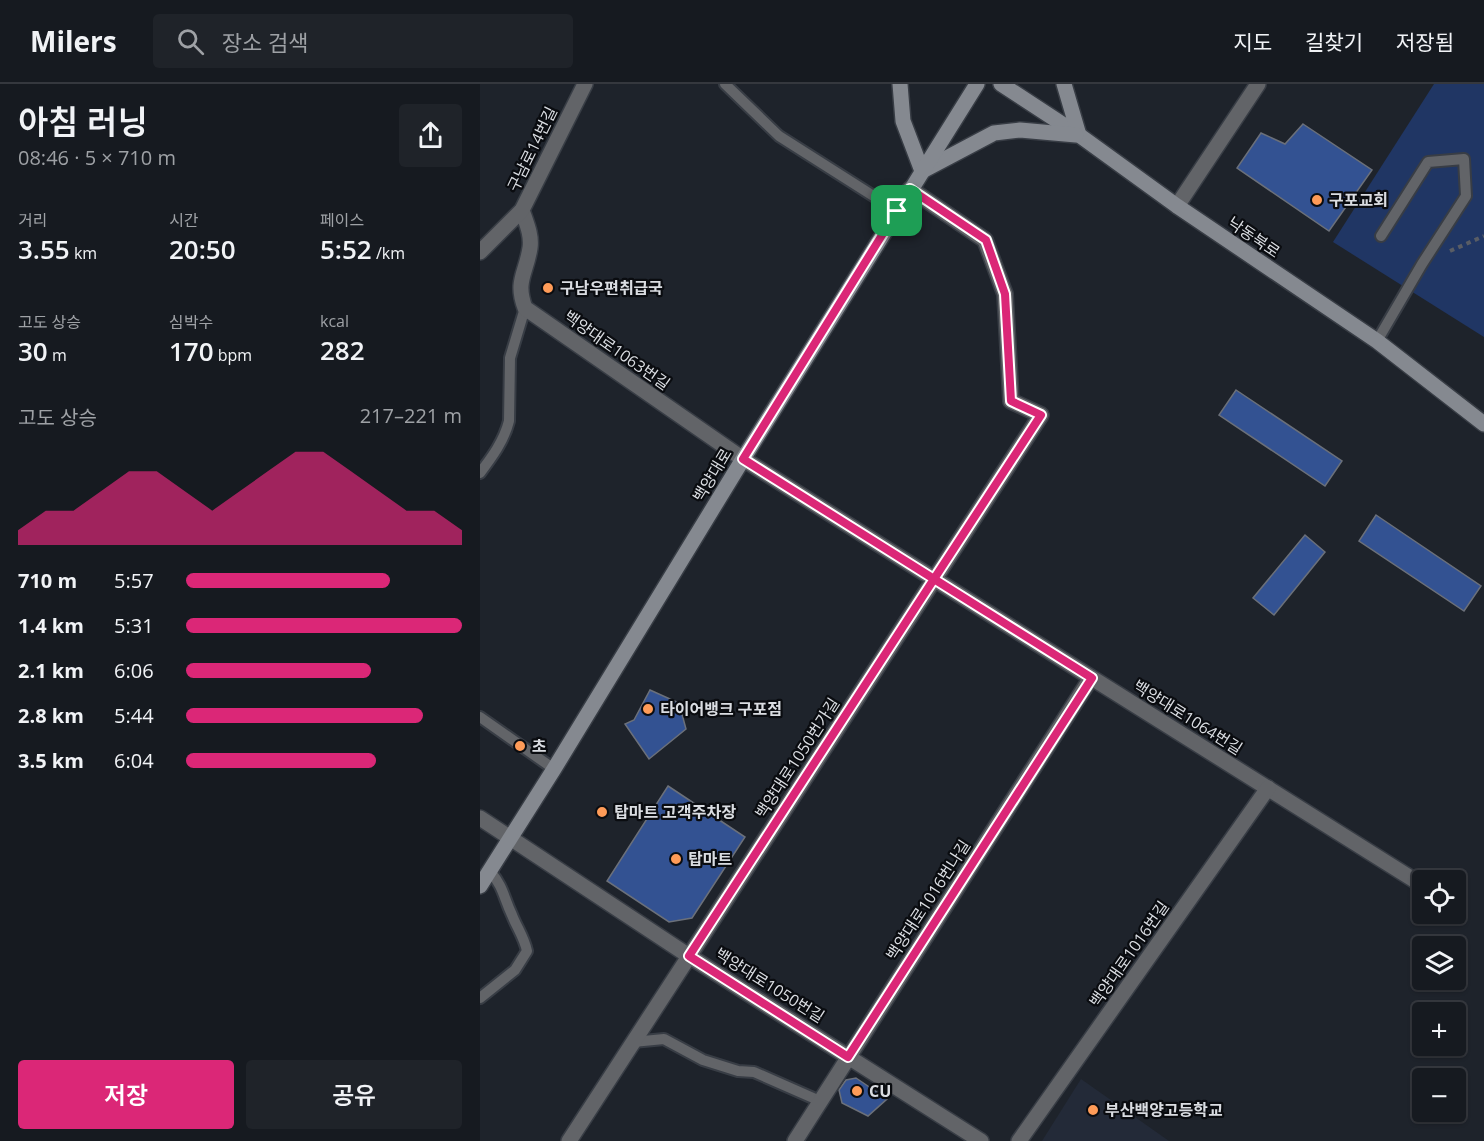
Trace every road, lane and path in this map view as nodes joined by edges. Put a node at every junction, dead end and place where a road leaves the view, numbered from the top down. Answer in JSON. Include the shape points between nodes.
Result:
{"nodes":[{"id":1,"x":585,"y":84,"type":"edge"},
{"id":2,"x":725,"y":84,"type":"edge"},
{"id":3,"x":900,"y":84,"type":"edge"},
{"id":4,"x":977,"y":84,"type":"edge"},
{"id":5,"x":1001,"y":84,"type":"edge"},
{"id":6,"x":1064,"y":84,"type":"edge"},
{"id":7,"x":1258,"y":84,"type":"edge"},
{"id":8,"x":1079,"y":135,"type":"junction"},
{"id":9,"x":922,"y":171,"type":"junction"},
{"id":10,"x":910,"y":189,"type":"junction"},
{"id":11,"x":1177,"y":206,"type":"junction"},
{"id":12,"x":522,"y":210,"type":"junction"},
{"id":13,"x":897,"y":211,"type":"junction"},
{"id":14,"x":1381,"y":236,"type":"dead end"},
{"id":15,"x":1484,"y":236,"type":"edge"},
{"id":16,"x":480,"y":252,"type":"edge"},
{"id":17,"x":1422,"y":264,"type":"junction"},
{"id":18,"x":525,"y":308,"type":"junction"},
{"id":19,"x":1377,"y":341,"type":"junction"},
{"id":20,"x":1484,"y":424,"type":"edge"},
{"id":21,"x":743,"y":459,"type":"junction"},
{"id":22,"x":480,"y":473,"type":"edge"},
{"id":23,"x":934,"y":579,"type":"junction"},
{"id":24,"x":1092,"y":678,"type":"junction"},
{"id":25,"x":480,"y":717,"type":"edge"},
{"id":26,"x":554,"y":769,"type":"junction"},
{"id":27,"x":1268,"y":788,"type":"junction"},
{"id":28,"x":480,"y":818,"type":"edge"},
{"id":29,"x":510,"y":838,"type":"junction"},
{"id":30,"x":490,"y":871,"type":"junction"},
{"id":31,"x":1412,"y":879,"type":"edge"},
{"id":32,"x":480,"y":886,"type":"edge"},
{"id":33,"x":689,"y":956,"type":"junction"},
{"id":34,"x":480,"y":998,"type":"edge"},
{"id":35,"x":633,"y":1042,"type":"junction"},
{"id":36,"x":848,"y":1057,"type":"junction"},
{"id":37,"x":820,"y":1101,"type":"junction"},
{"id":38,"x":569,"y":1141,"type":"edge"},
{"id":39,"x":795,"y":1141,"type":"edge"},
{"id":40,"x":981,"y":1141,"type":"edge"},
{"id":41,"x":1019,"y":1141,"type":"edge"}],
"edges":[{"from":1,"to":12,"type":"street","name":"구남로14번길"},
{"from":2,"to":13,"type":"lane","via":[[780,136]]},
{"from":3,"to":9,"type":"main road","via":[[903,121]]},
{"from":4,"to":9,"type":"main road","name":"백양대로"},
{"from":5,"to":8,"type":"main road","name":"낙동북로"},
{"from":6,"to":8,"type":"main road"},
{"from":7,"to":11,"type":"street"},
{"from":8,"to":9,"type":"main road","via":[[1020,130],[994,133]]},
{"from":8,"to":11,"type":"main road","name":"낙동북로"},
{"from":9,"to":10,"type":"main road","name":"백양대로"},
{"from":10,"to":13,"type":"main road","name":"백양대로"},
{"from":10,"to":23,"type":"street","via":[[986,240],[1005,294],[1011,401],[1041,415]]},
{"from":11,"to":19,"type":"main road","name":"낙동북로"},
{"from":12,"to":16,"type":"street","name":"구남로14번길"},
{"from":12,"to":18,"type":"street","via":[[530,246],[520,282]]},
{"from":13,"to":21,"type":"main road","name":"백양대로"},
{"from":14,"to":17,"type":"lane","via":[[1428,162],[1464,159],[1466,196]]},
{"from":15,"to":17,"type":"path"},
{"from":17,"to":19,"type":"lane"},
{"from":18,"to":21,"type":"street","name":"백양대로1063번길"},
{"from":18,"to":22,"type":"lane","via":[[510,358],[507,431]]},
{"from":19,"to":20,"type":"main road","name":"낙동북로"},
{"from":21,"to":23,"type":"street","name":"백양대로1064번길"},
{"from":21,"to":26,"type":"main road","name":"백양대로"},
{"from":23,"to":24,"type":"street","name":"백양대로1064번길"},
{"from":23,"to":33,"type":"street","name":"백양대로1050번가길"},
{"from":24,"to":27,"type":"street","name":"백양대로1064번길"},
{"from":24,"to":36,"type":"street","name":"백양대로1016번나길"},
{"from":25,"to":26,"type":"lane"},
{"from":26,"to":29,"type":"main road","name":"백양대로"},
{"from":27,"to":31,"type":"street","name":"백양대로1064번길"},
{"from":27,"to":41,"type":"street","name":"백양대로1016번길"},
{"from":28,"to":29,"type":"street","name":"백양대로1050번길"},
{"from":29,"to":30,"type":"main road","name":"백양대로"},
{"from":29,"to":33,"type":"street","name":"백양대로1050번길"},
{"from":30,"to":32,"type":"main road","name":"백양대로"},
{"from":30,"to":34,"type":"lane","via":[[501,885],[527,951],[515,970]]},
{"from":33,"to":35,"type":"street","name":"백양대로1050번가길"},
{"from":33,"to":36,"type":"street","name":"백양대로1050번길"},
{"from":35,"to":37,"type":"lane","via":[[664,1039],[704,1060],[754,1072]]},
{"from":35,"to":38,"type":"street","name":"백양대로1050번가길"},
{"from":36,"to":37,"type":"street","name":"백양대로1016번나길"},
{"from":36,"to":40,"type":"street","name":"백양대로1050번길"},
{"from":37,"to":39,"type":"street","name":"백양대로1016번나길"}]}
